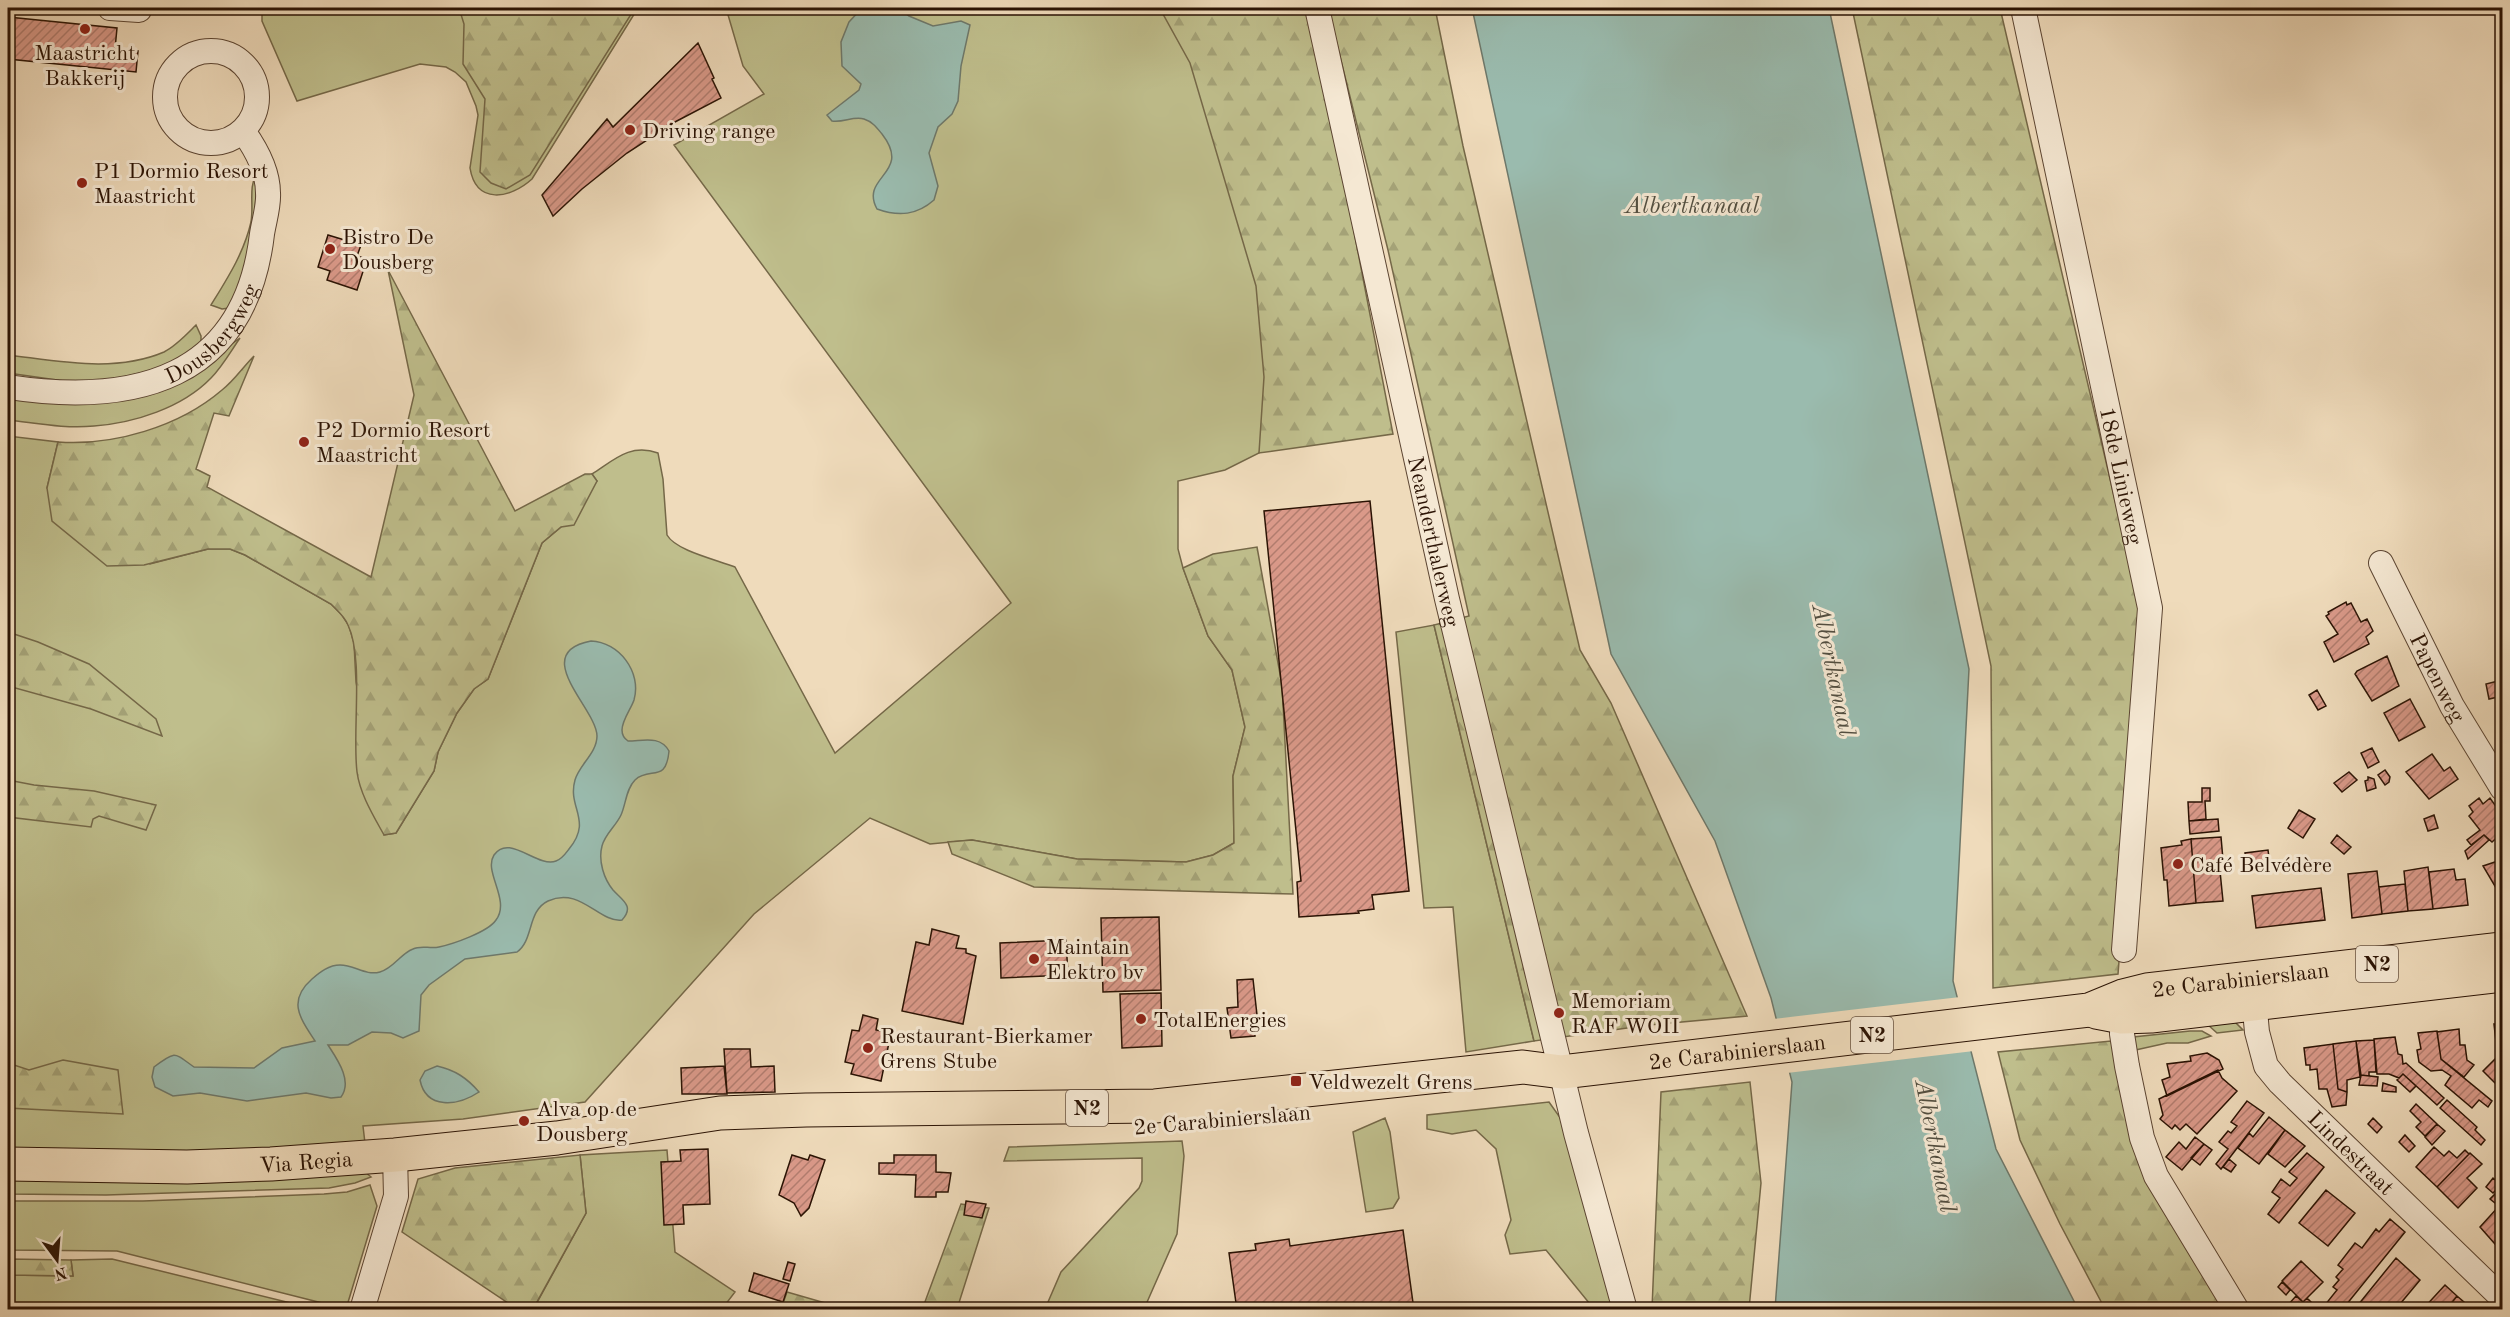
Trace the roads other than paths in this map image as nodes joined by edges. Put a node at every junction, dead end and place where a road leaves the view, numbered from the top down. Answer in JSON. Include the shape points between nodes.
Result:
{"nodes":[{"id":1,"x":110,"y":8,"type":"edge"},
{"id":2,"x":139,"y":8,"type":"edge"},
{"id":3,"x":1317,"y":8,"type":"edge"},
{"id":4,"x":2023,"y":8,"type":"edge"},
{"id":5,"x":243,"y":131,"type":"dead end"},
{"id":6,"x":8,"y":387,"type":"edge"},
{"id":7,"x":2381,"y":563,"type":"dead end"},
{"id":8,"x":2502,"y":788,"type":"edge"},
{"id":9,"x":2502,"y":949,"type":"edge"},
{"id":10,"x":2124,"y":950,"type":"dead end"},
{"id":11,"x":2502,"y":975,"type":"edge"},
{"id":12,"x":2253,"y":991,"type":"junction"},
{"id":13,"x":2123,"y":1006,"type":"junction"},
{"id":14,"x":1562,"y":1072,"type":"junction"},
{"id":15,"x":773,"y":1119,"type":"joint"},
{"id":16,"x":395,"y":1155,"type":"junction"},
{"id":17,"x":8,"y":1164,"type":"edge"},
{"id":18,"x":2502,"y":1298,"type":"edge"},
{"id":19,"x":362,"y":1310,"type":"edge"},
{"id":20,"x":1625,"y":1310,"type":"edge"},
{"id":21,"x":2237,"y":1310,"type":"edge"}],
"edges":[{"from":1,"to":2,"type":"street"},
{"from":3,"to":14,"type":"street","name":"Neanderthalerweg","via":[[1447,599]]},
{"from":4,"to":10,"type":"street","name":"18de Linieweg","via":[[2150,608]]},
{"from":5,"to":6,"type":"street","name":"Dousbergweg","via":[[255,147],[268,194],[261,249],[233,324],[225,334],[188,367],[147,384],[82,392]]},
{"from":7,"to":8,"type":"street","name":"Papenweg","via":[[2452,706]]},
{"from":9,"to":12,"type":"main road","name":"2e Carabinierslaan","number":"N2"},
{"from":11,"to":12,"type":"main road","name":"2e Carabinierslaan","number":"N2"},
{"from":12,"to":13,"type":"main road","name":"2e Carabinierslaan","number":"N2","via":[[2151,1016]]},
{"from":12,"to":18,"type":"street","name":"Lindestraat","via":[[2257,1032],[2266,1066]]},
{"from":13,"to":14,"type":"main road","name":"2e Carabinierslaan","number":"N2"},
{"from":13,"to":21,"type":"street","via":[[2127,1066],[2142,1138],[2156,1176]]},
{"from":14,"to":15,"type":"main road","name":"2e Carabinierslaan","number":"N2","via":[[1523,1067],[1155,1106]]},
{"from":14,"to":20,"type":"street","name":"Neanderthalerweg"},
{"from":15,"to":16,"type":"main road","name":"Via Regia","via":[[605,1131]]},
{"from":16,"to":17,"type":"main road","name":"Via Regia","via":[[187,1167]]},
{"from":16,"to":19,"type":"street","via":[[396,1196]]}]}
